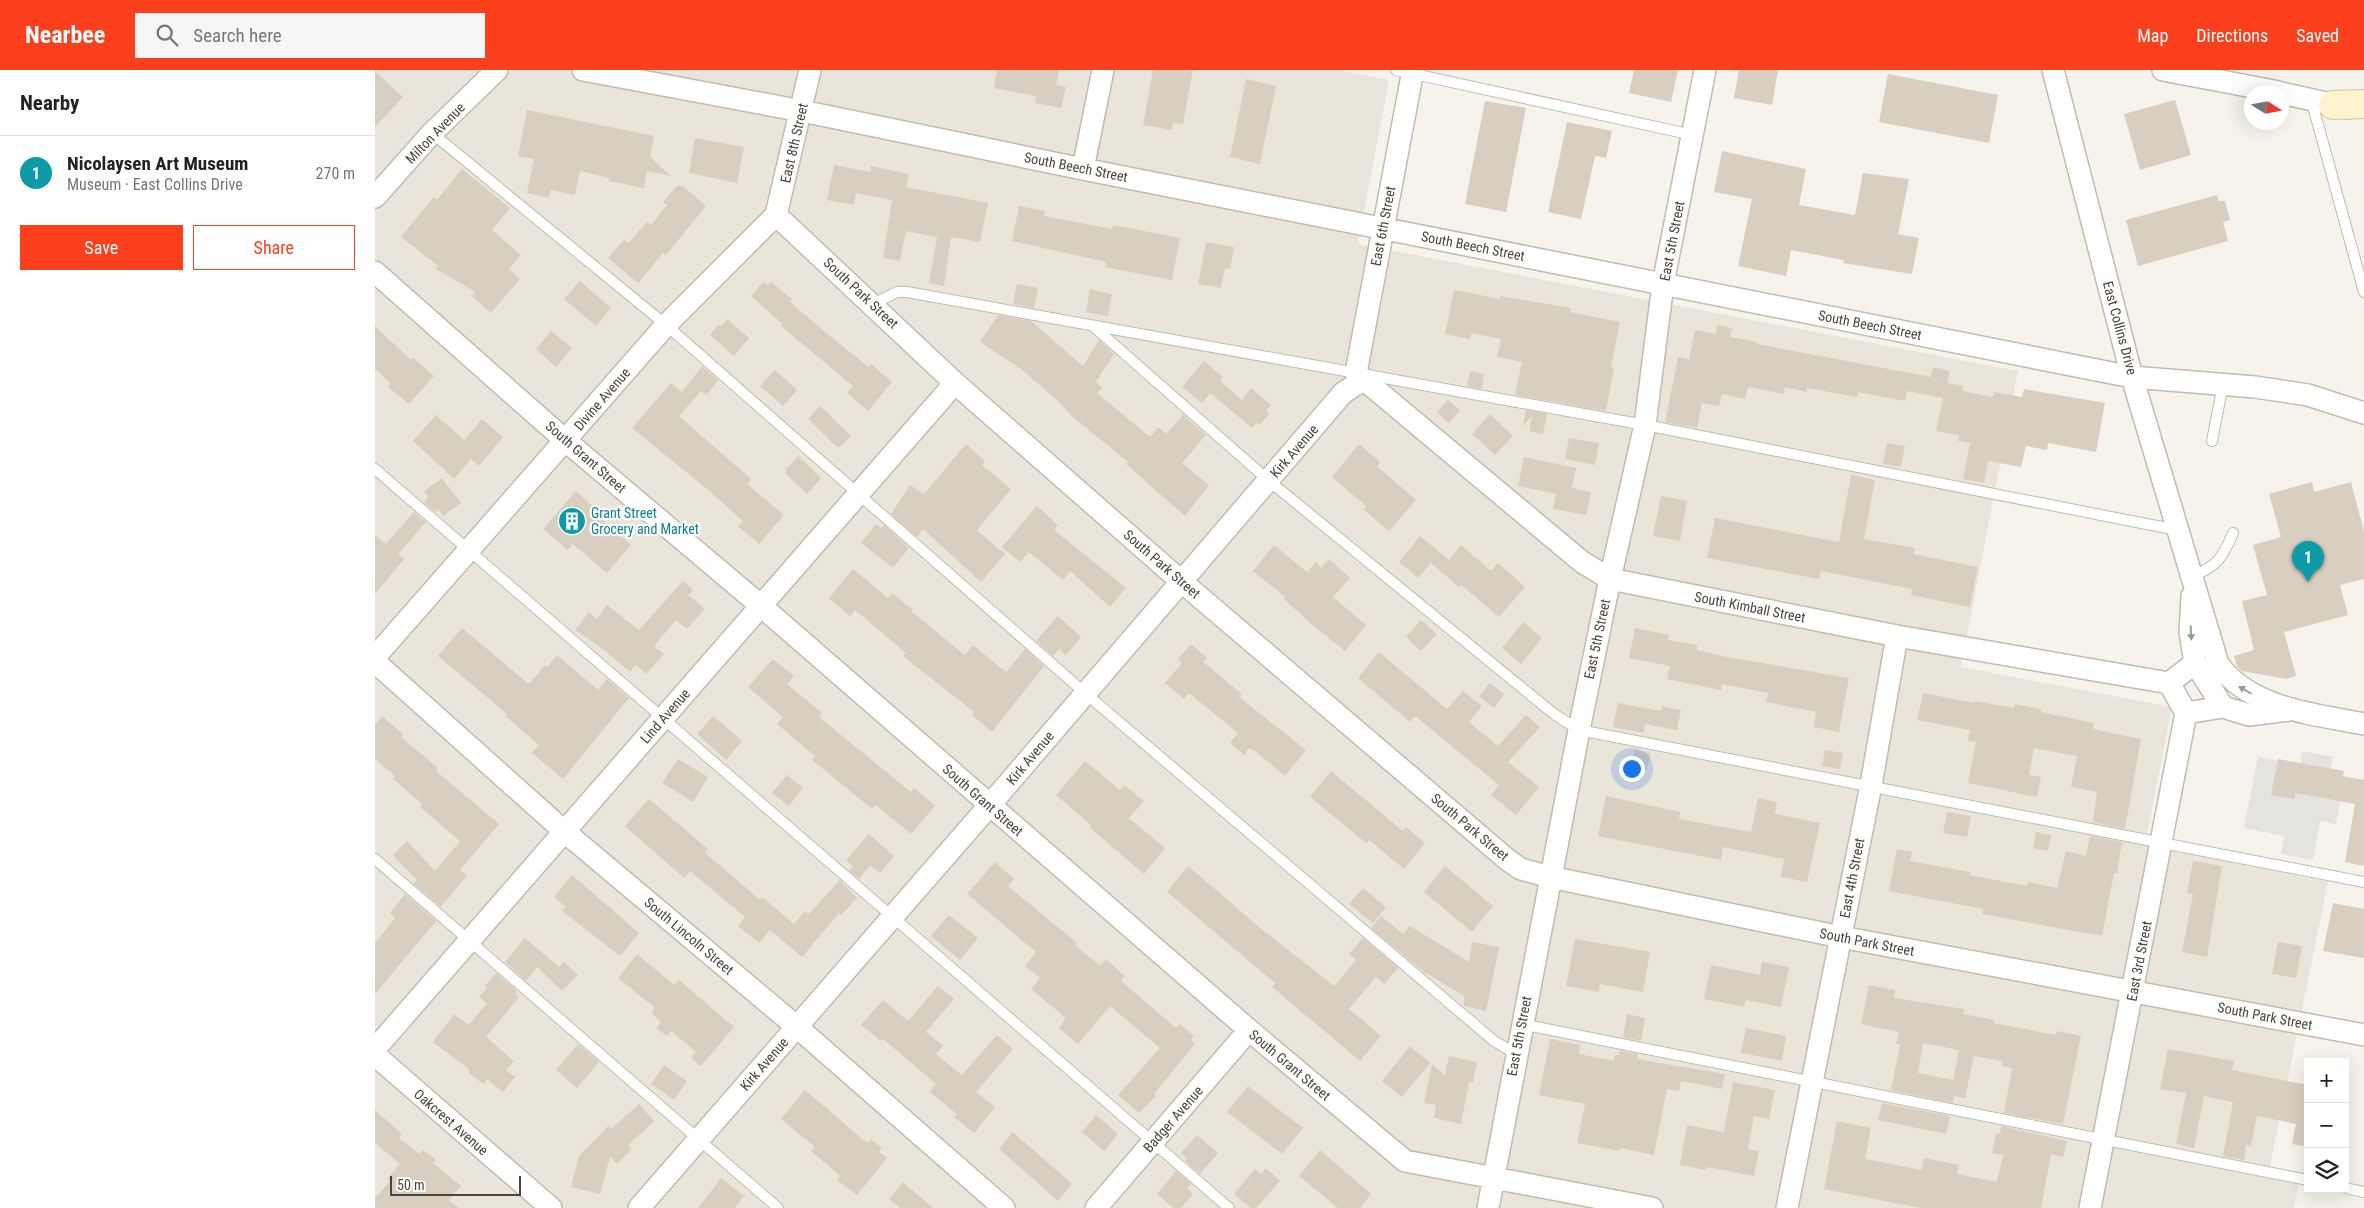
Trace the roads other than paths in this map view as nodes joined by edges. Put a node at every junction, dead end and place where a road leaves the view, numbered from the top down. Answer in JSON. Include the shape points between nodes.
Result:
{"nodes":[{"id":1,"x":497,"y":70,"type":"edge"},
{"id":2,"x":583,"y":70,"type":"edge"},
{"id":3,"x":810,"y":70,"type":"edge"},
{"id":4,"x":1103,"y":70,"type":"edge"},
{"id":5,"x":1705,"y":70,"type":"edge"},
{"id":6,"x":2053,"y":70,"type":"edge"},
{"id":7,"x":2163,"y":70,"type":"edge"},
{"id":8,"x":1407,"y":71,"type":"edge"},
{"id":9,"x":2244,"y":86,"type":"edge"},
{"id":10,"x":2289,"y":95,"type":"edge"},
{"id":11,"x":2322,"y":102,"type":"junction"},
{"id":12,"x":2364,"y":104,"type":"edge"},
{"id":13,"x":802,"y":111,"type":"junction"},
{"id":14,"x":2364,"y":111,"type":"edge"},
{"id":15,"x":432,"y":133,"type":"junction"},
{"id":16,"x":1693,"y":135,"type":"junction"},
{"id":17,"x":1083,"y":169,"type":"junction"},
{"id":18,"x":375,"y":197,"type":"edge"},
{"id":19,"x":776,"y":215,"type":"junction"},
{"id":20,"x":1383,"y":228,"type":"junction"},
{"id":21,"x":375,"y":272,"type":"edge"},
{"id":22,"x":1663,"y":284,"type":"junction"},
{"id":23,"x":2364,"y":292,"type":"edge"},
{"id":24,"x":873,"y":304,"type":"junction"},
{"id":25,"x":666,"y":325,"type":"junction"},
{"id":26,"x":1093,"y":326,"type":"junction"},
{"id":27,"x":1360,"y":376,"type":"junction"},
{"id":28,"x":2133,"y":377,"type":"junction"},
{"id":29,"x":955,"y":383,"type":"junction"},
{"id":30,"x":2223,"y":384,"type":"junction"},
{"id":31,"x":2364,"y":413,"type":"edge"},
{"id":32,"x":1645,"y":425,"type":"junction"},
{"id":33,"x":566,"y":441,"type":"junction"},
{"id":34,"x":2212,"y":441,"type":"dead end"},
{"id":35,"x":375,"y":469,"type":"edge"},
{"id":36,"x":1268,"y":480,"type":"junction"},
{"id":37,"x":858,"y":494,"type":"junction"},
{"id":38,"x":2177,"y":530,"type":"junction"},
{"id":39,"x":2233,"y":533,"type":"dead end"},
{"id":40,"x":469,"y":550,"type":"junction"},
{"id":41,"x":1610,"y":578,"type":"junction"},
{"id":42,"x":2192,"y":581,"type":"junction"},
{"id":43,"x":1182,"y":582,"type":"junction"},
{"id":44,"x":760,"y":605,"type":"junction"},
{"id":45,"x":1897,"y":636,"type":"junction"},
{"id":46,"x":375,"y":657,"type":"edge"},
{"id":47,"x":375,"y":662,"type":"edge"},
{"id":48,"x":2195,"y":663,"type":"junction"},
{"id":49,"x":2169,"y":683,"type":"junction"},
{"id":50,"x":1085,"y":693,"type":"junction"},
{"id":51,"x":2223,"y":707,"type":"junction"},
{"id":52,"x":2290,"y":710,"type":"junction"},
{"id":53,"x":2186,"y":713,"type":"junction"},
{"id":54,"x":663,"y":719,"type":"junction"},
{"id":55,"x":2364,"y":724,"type":"edge"},
{"id":56,"x":1579,"y":730,"type":"junction"},
{"id":57,"x":1871,"y":785,"type":"junction"},
{"id":58,"x":989,"y":806,"type":"junction"},
{"id":59,"x":565,"y":832,"type":"junction"},
{"id":60,"x":2161,"y":841,"type":"junction"},
{"id":61,"x":375,"y":859,"type":"edge"},
{"id":62,"x":1550,"y":877,"type":"junction"},
{"id":63,"x":2364,"y":882,"type":"edge"},
{"id":64,"x":893,"y":916,"type":"junction"},
{"id":65,"x":1841,"y":938,"type":"junction"},
{"id":66,"x":470,"y":940,"type":"junction"},
{"id":67,"x":2133,"y":991,"type":"junction"},
{"id":68,"x":1521,"y":1024,"type":"junction"},
{"id":69,"x":797,"y":1026,"type":"junction"},
{"id":70,"x":1249,"y":1030,"type":"junction"},
{"id":71,"x":2364,"y":1035,"type":"edge"},
{"id":72,"x":375,"y":1049,"type":"edge"},
{"id":73,"x":1515,"y":1054,"type":"junction"},
{"id":74,"x":375,"y":1055,"type":"edge"},
{"id":75,"x":1811,"y":1082,"type":"junction"},
{"id":76,"x":699,"y":1140,"type":"junction"},
{"id":77,"x":2104,"y":1140,"type":"junction"},
{"id":78,"x":1152,"y":1143,"type":"junction"},
{"id":79,"x":1493,"y":1179,"type":"junction"},
{"id":80,"x":2304,"y":1179,"type":"edge"},
{"id":81,"x":2349,"y":1189,"type":"edge"},
{"id":82,"x":2364,"y":1192,"type":"edge"},
{"id":83,"x":551,"y":1208,"type":"edge"},
{"id":84,"x":639,"y":1208,"type":"edge"},
{"id":85,"x":778,"y":1208,"type":"edge"},
{"id":86,"x":1005,"y":1208,"type":"edge"},
{"id":87,"x":1096,"y":1208,"type":"edge"},
{"id":88,"x":1229,"y":1208,"type":"edge"},
{"id":89,"x":1487,"y":1208,"type":"edge"},
{"id":90,"x":1651,"y":1208,"type":"edge"},
{"id":91,"x":1787,"y":1208,"type":"edge"},
{"id":92,"x":2090,"y":1208,"type":"edge"}],
"edges":[{"from":1,"to":15,"type":"street","name":"Milton Avenue"},
{"from":2,"to":13,"type":"street","name":"South Beech Street"},
{"from":3,"to":13,"type":"street","name":"East 8th Street"},
{"from":4,"to":17,"type":"street"},
{"from":5,"to":16,"type":"street","name":"East 5th Street"},
{"from":6,"to":28,"type":"street","name":"East Collins Drive"},
{"from":7,"to":9,"type":"street"},
{"from":8,"to":16,"type":"lane"},
{"from":8,"to":20,"type":"street","name":"East 6th Street"},
{"from":10,"to":11,"type":"street"},
{"from":11,"to":12,"type":"main road"},
{"from":11,"to":14,"type":"street"},
{"from":11,"to":23,"type":"lane"},
{"from":13,"to":17,"type":"street","name":"South Beech Street"},
{"from":13,"to":19,"type":"street","name":"East 8th Street"},
{"from":15,"to":18,"type":"street","name":"Milton Avenue"},
{"from":15,"to":25,"type":"lane"},
{"from":16,"to":22,"type":"street","name":"East 5th Street"},
{"from":17,"to":20,"type":"street","name":"South Beech Street"},
{"from":19,"to":24,"type":"street","name":"South Park Street"},
{"from":19,"to":25,"type":"street","name":"Divine Avenue"},
{"from":20,"to":22,"type":"street","name":"South Beech Street"},
{"from":20,"to":27,"type":"street","name":"East 6th Street"},
{"from":21,"to":33,"type":"street","name":"South Grant Street"},
{"from":22,"to":28,"type":"street","name":"South Beech Street"},
{"from":22,"to":32,"type":"street","name":"East 5th Street"},
{"from":24,"to":26,"type":"lane","via":[[897,292],[907,292]]},
{"from":24,"to":29,"type":"street","name":"South Park Street"},
{"from":25,"to":33,"type":"street","name":"Divine Avenue"},
{"from":25,"to":37,"type":"lane"},
{"from":26,"to":27,"type":"lane"},
{"from":26,"to":36,"type":"lane"},
{"from":27,"to":32,"type":"lane"},
{"from":27,"to":36,"type":"street","name":"Kirk Avenue"},
{"from":27,"to":41,"type":"street","name":"South Kimball Street","via":[[1582,562]]},
{"from":28,"to":30,"type":"street","name":"South Beech Street"},
{"from":28,"to":38,"type":"street","name":"East Collins Drive"},
{"from":29,"to":37,"type":"street","name":"Lind Avenue"},
{"from":29,"to":43,"type":"street","name":"South Park Street"},
{"from":30,"to":31,"type":"street","name":"South Beech Street","via":[[2308,395]]},
{"from":30,"to":34,"type":"lane"},
{"from":32,"to":38,"type":"lane"},
{"from":32,"to":41,"type":"street","name":"East 5th Street"},
{"from":33,"to":40,"type":"street","name":"Divine Avenue"},
{"from":33,"to":44,"type":"street","name":"South Grant Street"},
{"from":35,"to":40,"type":"lane"},
{"from":36,"to":43,"type":"street","name":"Kirk Avenue"},
{"from":36,"to":56,"type":"lane","via":[[1554,714]]},
{"from":37,"to":44,"type":"street","name":"Lind Avenue"},
{"from":37,"to":50,"type":"lane"},
{"from":38,"to":42,"type":"street","name":"East Collins Drive"},
{"from":39,"to":42,"type":"lane","via":[[2223,556]]},
{"from":40,"to":46,"type":"street","name":"Divine Avenue"},
{"from":40,"to":54,"type":"lane"},
{"from":41,"to":45,"type":"street","name":"South Kimball Street"},
{"from":41,"to":56,"type":"street","name":"East 5th Street"},
{"from":42,"to":48,"type":"street","name":"East Collins Drive","one_way":true,"via":[[2190,632]]},
{"from":52,"to":42,"type":"street","name":"East Collins Drive","one_way":true,"via":[[2246,691],[2229,679],[2218,664]]},
{"from":43,"to":50,"type":"street","name":"Kirk Avenue"},
{"from":43,"to":62,"type":"street","name":"South Park Street","via":[[1509,861],[1521,869]]},
{"from":44,"to":54,"type":"street","name":"Lind Avenue"},
{"from":44,"to":58,"type":"street","name":"South Grant Street"},
{"from":45,"to":49,"type":"street","name":"South Kimball Street"},
{"from":45,"to":57,"type":"street","name":"East 4th Street"},
{"from":47,"to":59,"type":"street","name":"South Lincoln Street"},
{"from":48,"to":49,"type":"street"},
{"from":48,"to":51,"type":"street","name":"East Collins Drive"},
{"from":49,"to":53,"type":"street"},
{"from":50,"to":58,"type":"street","name":"Kirk Avenue"},
{"from":50,"to":73,"type":"lane","via":[[1494,1041]]},
{"from":51,"to":52,"type":"street","via":[[2249,714]]},
{"from":51,"to":53,"type":"street"},
{"from":52,"to":55,"type":"street"},
{"from":53,"to":60,"type":"street","name":"East 3rd Street"},
{"from":54,"to":59,"type":"street","name":"Lind Avenue"},
{"from":54,"to":64,"type":"lane"},
{"from":56,"to":57,"type":"lane"},
{"from":56,"to":62,"type":"street","name":"East 5th Street"},
{"from":57,"to":60,"type":"lane"},
{"from":57,"to":65,"type":"street","name":"East 4th Street"},
{"from":58,"to":64,"type":"street","name":"Kirk Avenue"},
{"from":58,"to":70,"type":"street","name":"South Grant Street"},
{"from":59,"to":66,"type":"street","name":"Lind Avenue"},
{"from":59,"to":69,"type":"street","name":"South Lincoln Street"},
{"from":60,"to":63,"type":"lane"},
{"from":60,"to":67,"type":"street","name":"East 3rd Street"},
{"from":61,"to":66,"type":"lane"},
{"from":62,"to":65,"type":"street","name":"South Park Street"},
{"from":62,"to":68,"type":"street","name":"East 5th Street"},
{"from":64,"to":69,"type":"street","name":"Kirk Avenue"},
{"from":64,"to":78,"type":"lane"},
{"from":65,"to":67,"type":"street","name":"South Park Street"},
{"from":65,"to":75,"type":"street","name":"East 4th Street"},
{"from":66,"to":72,"type":"street","name":"Lind Avenue"},
{"from":66,"to":76,"type":"lane"},
{"from":67,"to":71,"type":"street","name":"South Park Street"},
{"from":67,"to":77,"type":"street","name":"East 3rd Street"},
{"from":68,"to":73,"type":"street","name":"East 5th Street"},
{"from":68,"to":75,"type":"lane"},
{"from":69,"to":76,"type":"street","name":"Kirk Avenue"},
{"from":69,"to":86,"type":"street","name":"South Lincoln Street"},
{"from":70,"to":78,"type":"street","name":"Badger Avenue"},
{"from":70,"to":79,"type":"street","name":"South Grant Street","via":[[1405,1161]]},
{"from":73,"to":79,"type":"street","name":"East 5th Street"},
{"from":74,"to":83,"type":"street","name":"Oakcrest Avenue"},
{"from":75,"to":77,"type":"lane"},
{"from":75,"to":91,"type":"street","name":"East 4th Street"},
{"from":76,"to":84,"type":"street","name":"Kirk Avenue"},
{"from":76,"to":85,"type":"lane"},
{"from":77,"to":80,"type":"lane"},
{"from":77,"to":92,"type":"street","name":"East 3rd Street"},
{"from":78,"to":87,"type":"street","name":"Badger Avenue"},
{"from":78,"to":88,"type":"lane"},
{"from":79,"to":89,"type":"street","name":"East 5th Street"},
{"from":79,"to":90,"type":"street","name":"South Grant Street"},
{"from":81,"to":82,"type":"lane"}]}
